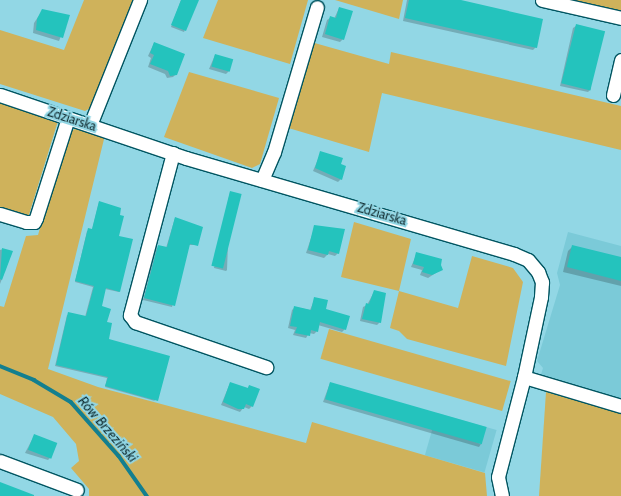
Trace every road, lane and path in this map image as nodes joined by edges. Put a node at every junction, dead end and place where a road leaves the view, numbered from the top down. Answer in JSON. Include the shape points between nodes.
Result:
{"nodes":[{"id":1,"x":140,"y":0,"type":"edge"},
{"id":2,"x":542,"y":0,"type":"edge"},
{"id":3,"x":317,"y":7,"type":"dead end"},
{"id":4,"x":621,"y":18,"type":"edge"},
{"id":5,"x":621,"y":60,"type":"edge"},
{"id":6,"x":0,"y":95,"type":"edge"},
{"id":7,"x":613,"y":96,"type":"dead end"},
{"id":8,"x":68,"y":118,"type":"junction"},
{"id":9,"x":90,"y":125,"type":"junction"},
{"id":10,"x":173,"y":154,"type":"junction"},
{"id":11,"x":262,"y":180,"type":"junction"},
{"id":12,"x":0,"y":214,"type":"edge"},
{"id":13,"x":266,"y":368,"type":"dead end"},
{"id":14,"x":524,"y":377,"type":"junction"},
{"id":15,"x":621,"y":406,"type":"edge"},
{"id":16,"x":0,"y":462,"type":"edge"},
{"id":17,"x":77,"y":490,"type":"dead end"},
{"id":18,"x":502,"y":496,"type":"edge"}],
"edges":[{"from":1,"to":9,"type":"street"},
{"from":2,"to":4,"type":"street"},
{"from":3,"to":11,"type":"street","via":[[274,152]]},
{"from":5,"to":7,"type":"street"},
{"from":6,"to":8,"type":"street","name":"Zdziarska"},
{"from":8,"to":9,"type":"street","name":"Zdziarska"},
{"from":8,"to":12,"type":"street","via":[[34,222]]},
{"from":9,"to":10,"type":"street","name":"Zdziarska"},
{"from":10,"to":11,"type":"street","name":"Zdziarska"},
{"from":10,"to":13,"type":"street","via":[[130,315],[135,322]]},
{"from":11,"to":14,"type":"street","name":"Zdziarska","via":[[528,260],[542,282]]},
{"from":14,"to":15,"type":"street"},
{"from":14,"to":18,"type":"street","name":"Zdziarska","via":[[498,477]]},
{"from":16,"to":17,"type":"street"}]}
